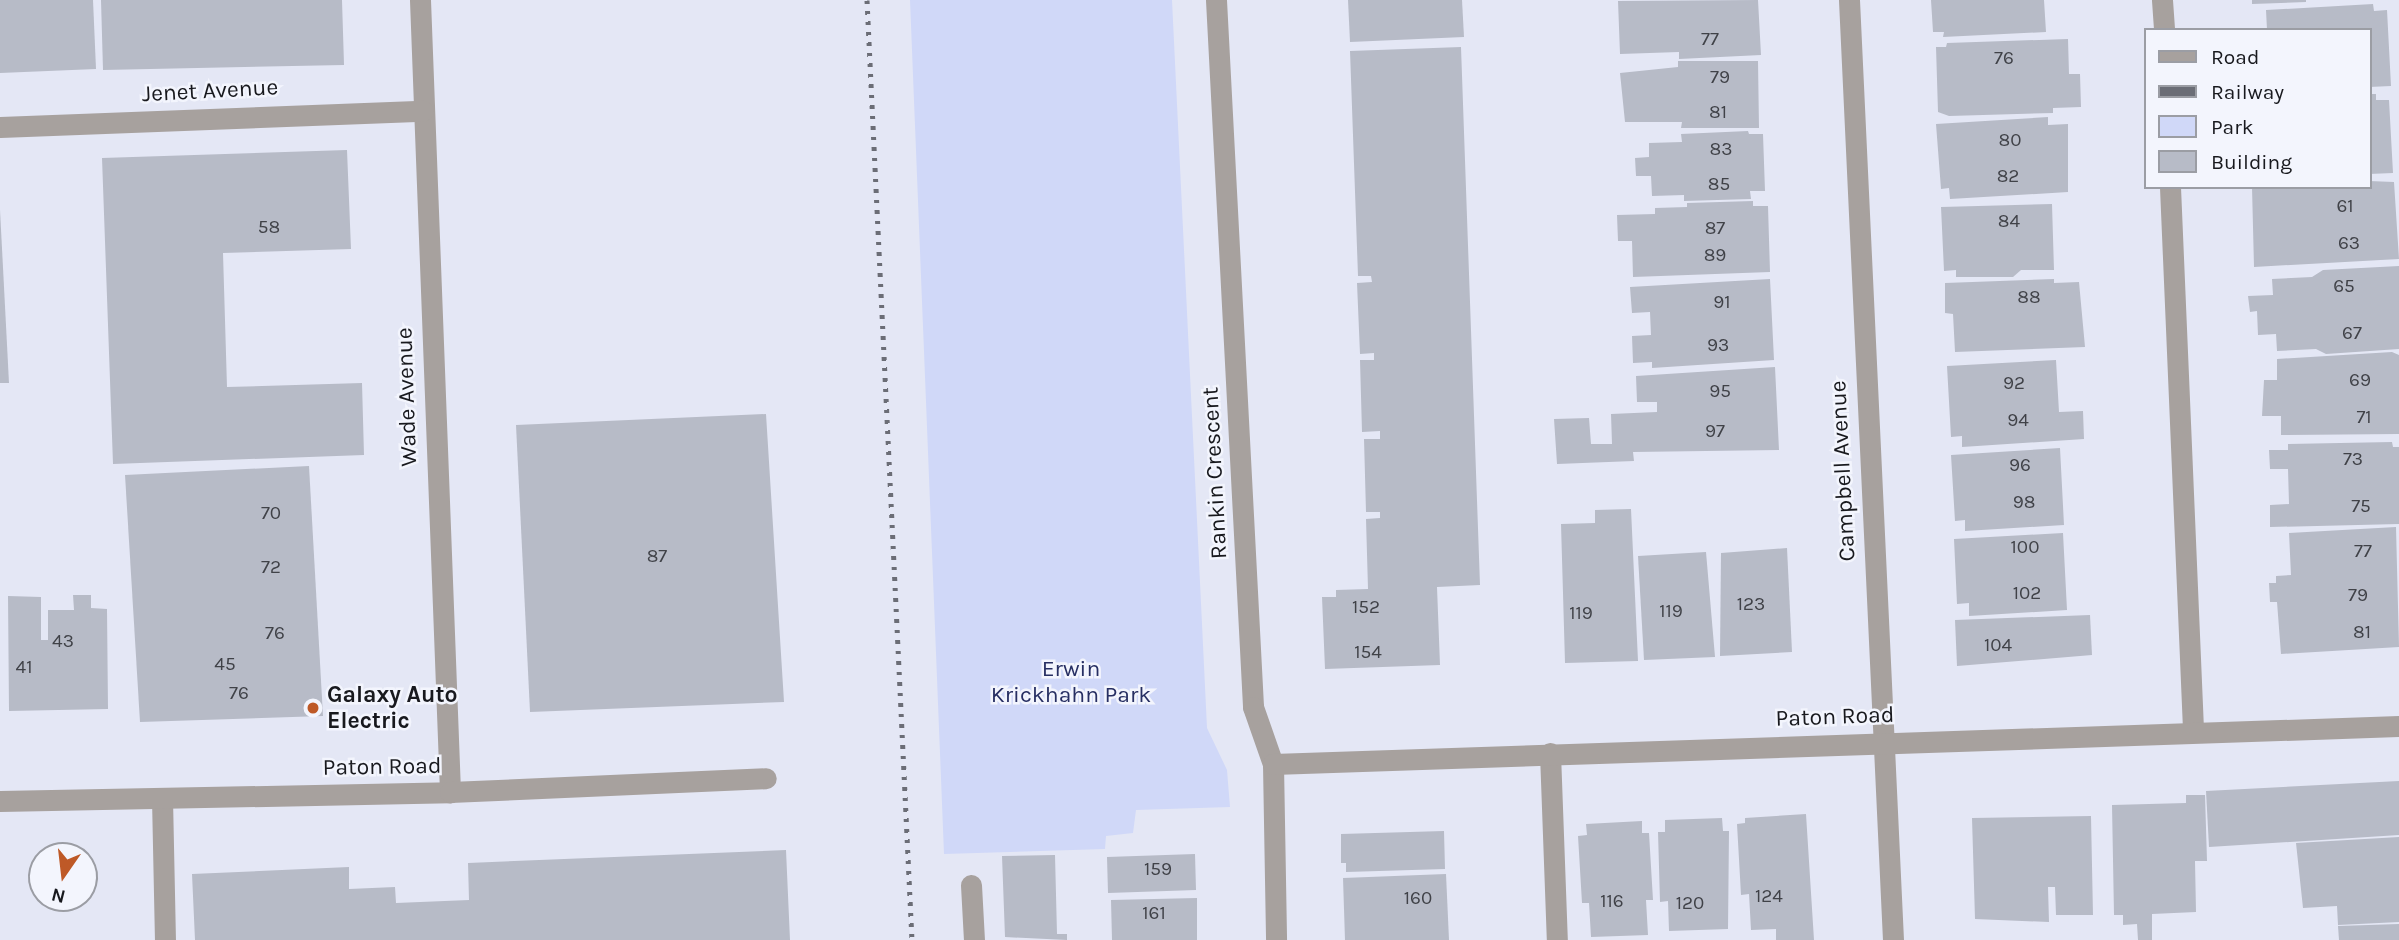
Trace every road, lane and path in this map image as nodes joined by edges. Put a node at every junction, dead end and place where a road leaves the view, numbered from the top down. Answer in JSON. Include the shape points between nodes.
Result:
{"nodes":[{"id":1,"x":420,"y":0,"type":"edge"},
{"id":2,"x":1216,"y":0,"type":"edge"},
{"id":3,"x":1849,"y":0,"type":"edge"},
{"id":4,"x":2162,"y":0,"type":"edge"},
{"id":5,"x":2164,"y":28,"type":"edge"},
{"id":6,"x":423,"y":111,"type":"junction"},
{"id":7,"x":0,"y":127,"type":"edge"},
{"id":8,"x":2170,"y":189,"type":"edge"},
{"id":9,"x":2399,"y":726,"type":"edge"},
{"id":10,"x":2193,"y":730,"type":"junction"},
{"id":11,"x":1885,"y":741,"type":"junction"},
{"id":12,"x":1550,"y":752,"type":"junction"},
{"id":13,"x":1273,"y":764,"type":"junction"},
{"id":14,"x":766,"y":778,"type":"dead end"},
{"id":15,"x":450,"y":792,"type":"junction"},
{"id":16,"x":162,"y":798,"type":"junction"},
{"id":17,"x":0,"y":801,"type":"edge"},
{"id":18,"x":971,"y":885,"type":"dead end"},
{"id":19,"x":165,"y":940,"type":"edge"},
{"id":20,"x":974,"y":940,"type":"edge"},
{"id":21,"x":1276,"y":940,"type":"edge"},
{"id":22,"x":1557,"y":940,"type":"edge"},
{"id":23,"x":1893,"y":940,"type":"edge"}],
"edges":[{"from":1,"to":6,"type":"street","name":"Wade Avenue"},
{"from":2,"to":13,"type":"street","name":"Rankin Crescent","via":[[1253,707]]},
{"from":3,"to":11,"type":"street","name":"Campbell Avenue"},
{"from":4,"to":5,"type":"street"},
{"from":6,"to":7,"type":"street","name":"Jenet Avenue"},
{"from":6,"to":15,"type":"street","name":"Wade Avenue"},
{"from":8,"to":10,"type":"street"},
{"from":9,"to":10,"type":"street","name":"Paton Road"},
{"from":10,"to":11,"type":"street","name":"Paton Road"},
{"from":11,"to":12,"type":"street","name":"Paton Road"},
{"from":11,"to":23,"type":"street","name":"Campbell Avenue"},
{"from":12,"to":13,"type":"street","name":"Paton Road"},
{"from":12,"to":22,"type":"street"},
{"from":13,"to":21,"type":"street","name":"Rankin Crescent"},
{"from":14,"to":15,"type":"street","name":"Paton Road"},
{"from":15,"to":16,"type":"street","name":"Paton Road"},
{"from":16,"to":17,"type":"street","name":"Paton Road"},
{"from":16,"to":19,"type":"street"},
{"from":18,"to":20,"type":"street"}]}
